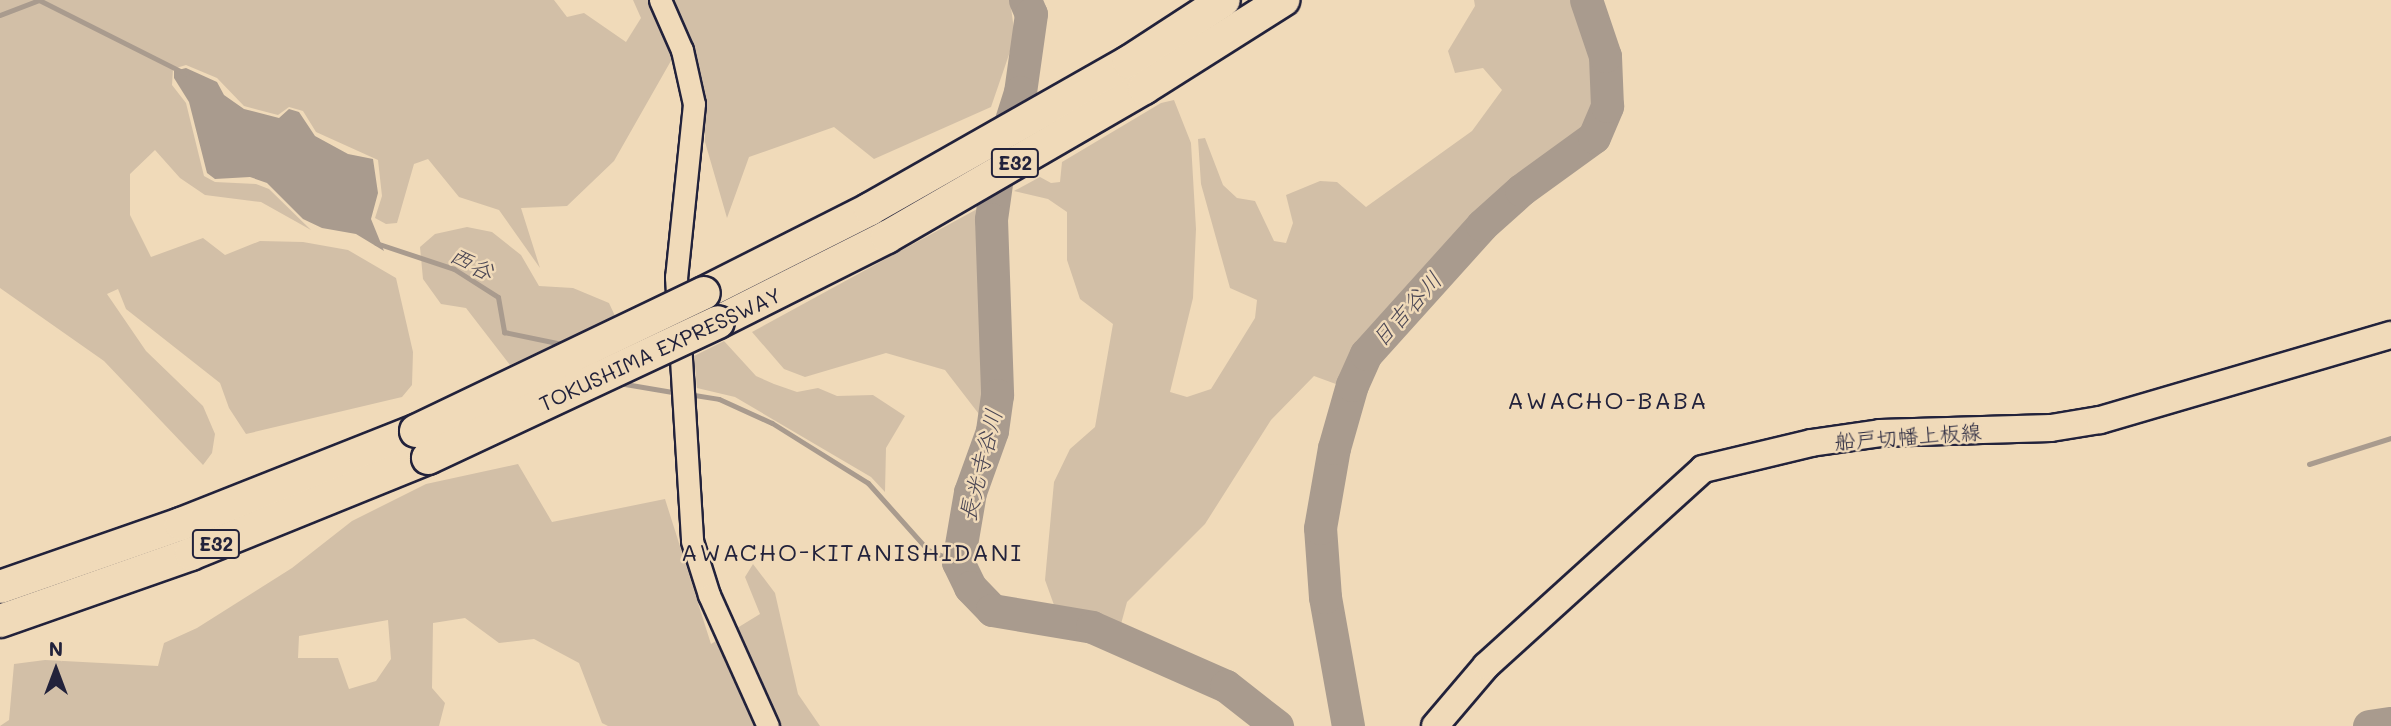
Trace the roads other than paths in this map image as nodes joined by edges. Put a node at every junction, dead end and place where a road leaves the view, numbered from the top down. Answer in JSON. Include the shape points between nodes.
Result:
{"nodes":[{"id":1,"x":660,"y":0,"type":"edge"},
{"id":2,"x":1224,"y":0,"type":"edge"},
{"id":3,"x":1283,"y":0,"type":"edge"},
{"id":4,"x":1136,"y":75,"type":"junction"},
{"id":5,"x":2391,"y":335,"type":"edge"},
{"id":6,"x":422,"y":444,"type":"junction"},
{"id":7,"x":0,"y":587,"type":"edge"},
{"id":8,"x":0,"y":621,"type":"edge"},
{"id":9,"x":768,"y":726,"type":"edge"},
{"id":10,"x":1435,"y":726,"type":"edge"}],
"edges":[{"from":1,"to":9,"type":"street","via":[[682,50],[694,104],[676,277],[695,558]]},
{"from":2,"to":4,"type":"highway","name":"TOKUSHIMA EXPRESSWAY","number":"E32"},
{"from":3,"to":4,"type":"highway","name":"TOKUSHIMA EXPRESSWAY","number":"E32"},
{"from":4,"to":6,"type":"highway","name":"TOKUSHIMA EXPRESSWAY","number":"E32","bridge":true,"via":[[704,293]]},
{"from":4,"to":6,"type":"highway","name":"TOKUSHIMA EXPRESSWAY","number":"E32","bridge":true,"via":[[887,237],[718,322]]},
{"from":5,"to":10,"type":"main road","name":"船戸切幡上板線","via":[[2100,420],[2051,428],[1880,433],[1811,443],[1703,469],[1486,666]]},
{"from":6,"to":7,"type":"highway","name":"TOKUSHIMA EXPRESSWAY","number":"E32"},
{"from":6,"to":8,"type":"highway","name":"TOKUSHIMA EXPRESSWAY","number":"E32","via":[[191,554]]}]}
